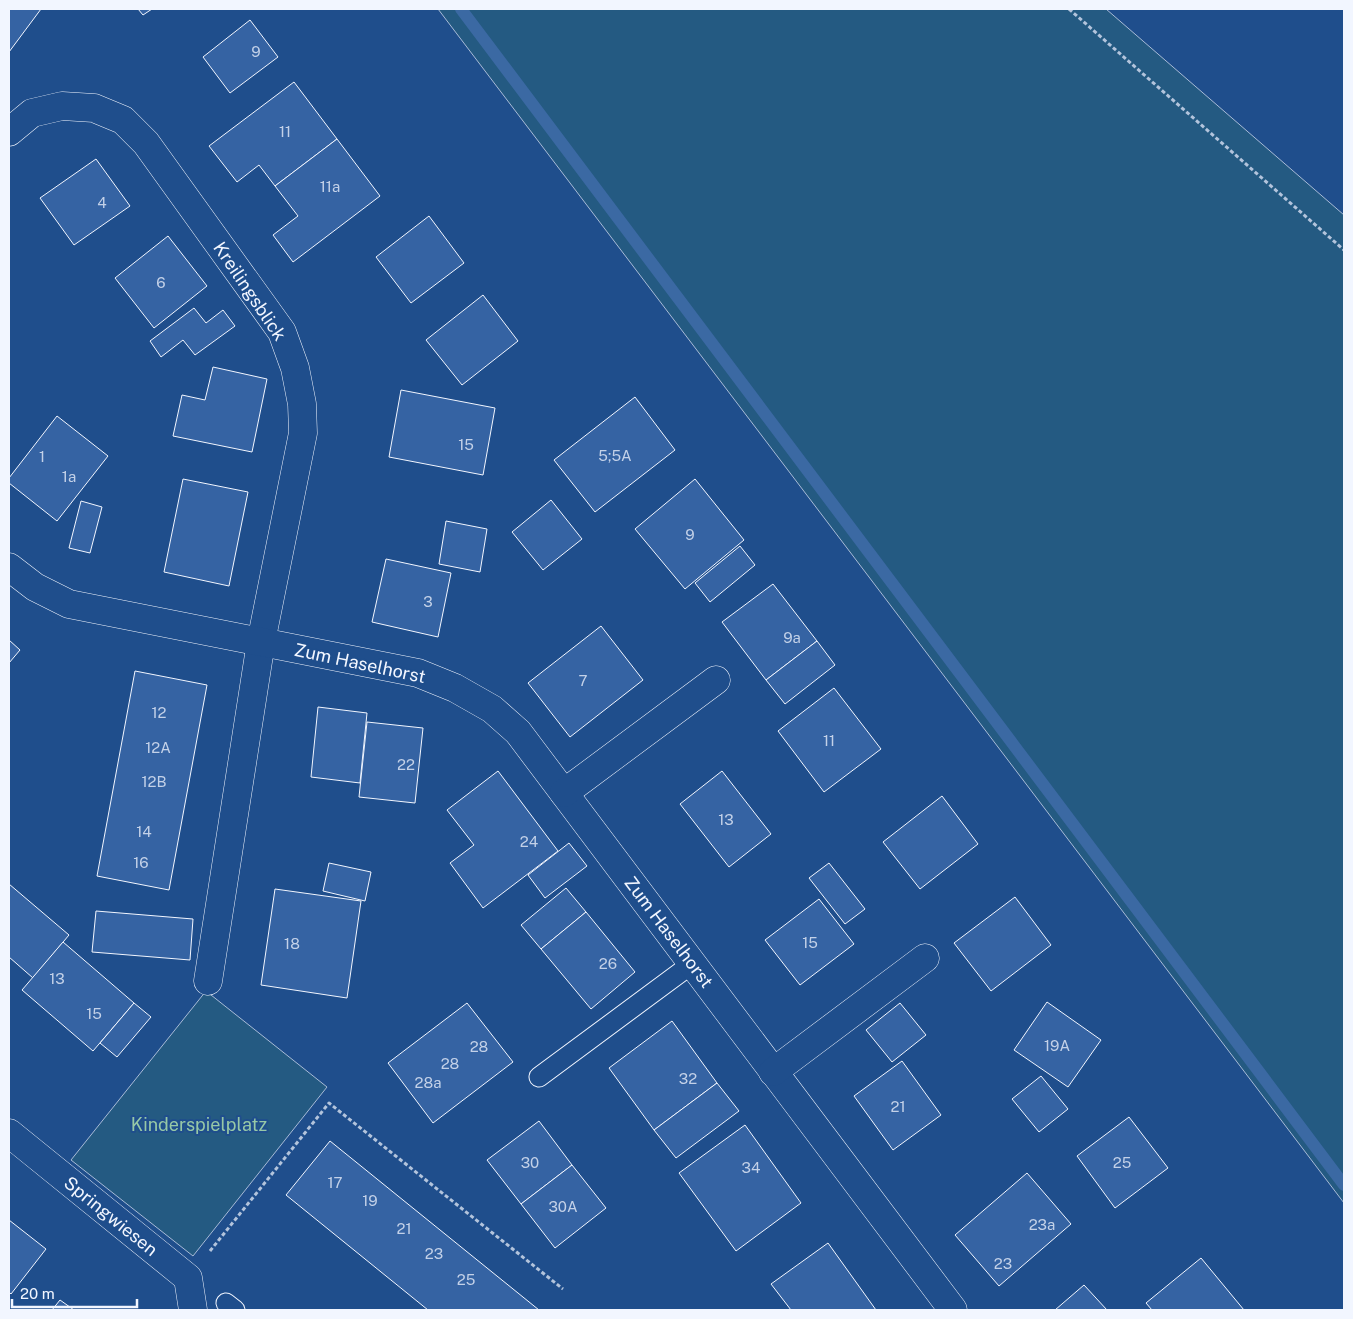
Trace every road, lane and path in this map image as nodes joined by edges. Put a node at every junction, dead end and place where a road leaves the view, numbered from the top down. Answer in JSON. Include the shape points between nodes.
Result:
{"nodes":[{"id":1,"x":1069,"y":9,"type":"edge"},
{"id":2,"x":9,"y":132,"type":"edge"},
{"id":3,"x":1344,"y":250,"type":"edge"},
{"id":4,"x":9,"y":567,"type":"edge"},
{"id":5,"x":261,"y":642,"type":"junction"},
{"id":6,"x":716,"y":680,"type":"dead end"},
{"id":7,"x":564,"y":793,"type":"junction"},
{"id":8,"x":925,"y":958,"type":"dead end"},
{"id":9,"x":693,"y":963,"type":"junction"},
{"id":10,"x":208,"y":981,"type":"dead end"},
{"id":11,"x":773,"y":1072,"type":"junction"},
{"id":12,"x":539,"y":1077,"type":"dead end"},
{"id":13,"x":9,"y":1132,"type":"edge"},
{"id":14,"x":188,"y":1278,"type":"junction"},
{"id":15,"x":563,"y":1289,"type":"dead end"},
{"id":16,"x":193,"y":1310,"type":"edge"},
{"id":17,"x":953,"y":1310,"type":"edge"}],
"edges":[{"from":1,"to":3,"type":"path"},
{"from":2,"to":5,"type":"street","name":"Kreilingsblick","via":[[32,112],[62,106],[94,108],[123,120],[146,143],[282,332],[302,404],[303,432]]},
{"from":4,"to":5,"type":"street","name":"Zum Haselhorst","via":[[35,587],[68,604]]},
{"from":5,"to":7,"type":"street","name":"Zum Haselhorst","via":[[418,672],[455,688],[492,709],[518,732]]},
{"from":5,"to":10,"type":"street"},
{"from":6,"to":7,"type":"street"},
{"from":7,"to":9,"type":"street","name":"Zum Haselhorst"},
{"from":8,"to":11,"type":"street"},
{"from":9,"to":11,"type":"street","name":"Zum Haselhorst"},
{"from":9,"to":12,"type":"lane"},
{"from":11,"to":17,"type":"street","name":"Zum Haselhorst"},
{"from":13,"to":14,"type":"street","name":"Springwiesen"},
{"from":14,"to":15,"type":"path","via":[[329,1103]]},
{"from":14,"to":16,"type":"street"}]}
